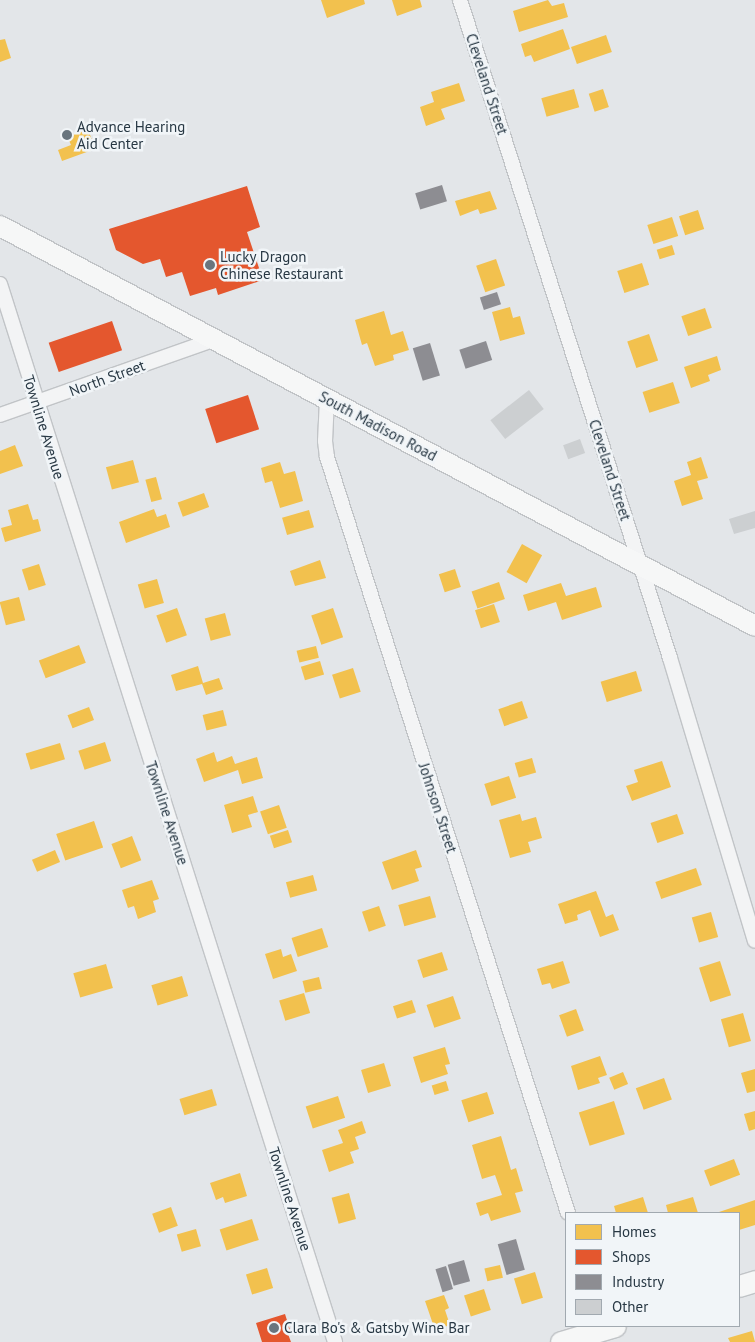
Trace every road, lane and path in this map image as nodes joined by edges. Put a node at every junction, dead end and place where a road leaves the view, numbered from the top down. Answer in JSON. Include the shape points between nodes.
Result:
{"nodes":[{"id":1,"x":460,"y":0,"type":"edge"},
{"id":2,"x":0,"y":226,"type":"edge"},
{"id":3,"x":0,"y":284,"type":"edge"},
{"id":4,"x":213,"y":340,"type":"junction"},
{"id":5,"x":327,"y":399,"type":"junction"},
{"id":6,"x":36,"y":403,"type":"junction"},
{"id":7,"x":0,"y":415,"type":"edge"},
{"id":8,"x":640,"y":565,"type":"junction"},
{"id":9,"x":755,"y":626,"type":"edge"},
{"id":10,"x":755,"y":941,"type":"edge"},
{"id":11,"x":568,"y":1212,"type":"edge"},
{"id":12,"x":755,"y":1281,"type":"edge"},
{"id":13,"x":740,"y":1286,"type":"edge"},
{"id":14,"x":608,"y":1331,"type":"edge"},
{"id":15,"x":335,"y":1342,"type":"edge"},
{"id":16,"x":561,"y":1342,"type":"edge"}],
"edges":[{"from":1,"to":8,"type":"street","name":"Cleveland Street"},
{"from":2,"to":4,"type":"main road","name":"South Madison Road"},
{"from":3,"to":6,"type":"street","name":"Townline Avenue"},
{"from":4,"to":5,"type":"main road","name":"South Madison Road"},
{"from":4,"to":6,"type":"street","name":"North Street"},
{"from":5,"to":8,"type":"main road","name":"South Madison Road"},
{"from":5,"to":11,"type":"street","name":"Johnson Street","via":[[325,441],[332,474]]},
{"from":6,"to":7,"type":"street","name":"North Street"},
{"from":6,"to":15,"type":"street","name":"Townline Avenue"},
{"from":8,"to":9,"type":"main road","name":"South Madison Road"},
{"from":8,"to":10,"type":"street","name":"Cleveland Street"},
{"from":12,"to":13,"type":"main road"},
{"from":14,"to":16,"type":"main road"}]}
